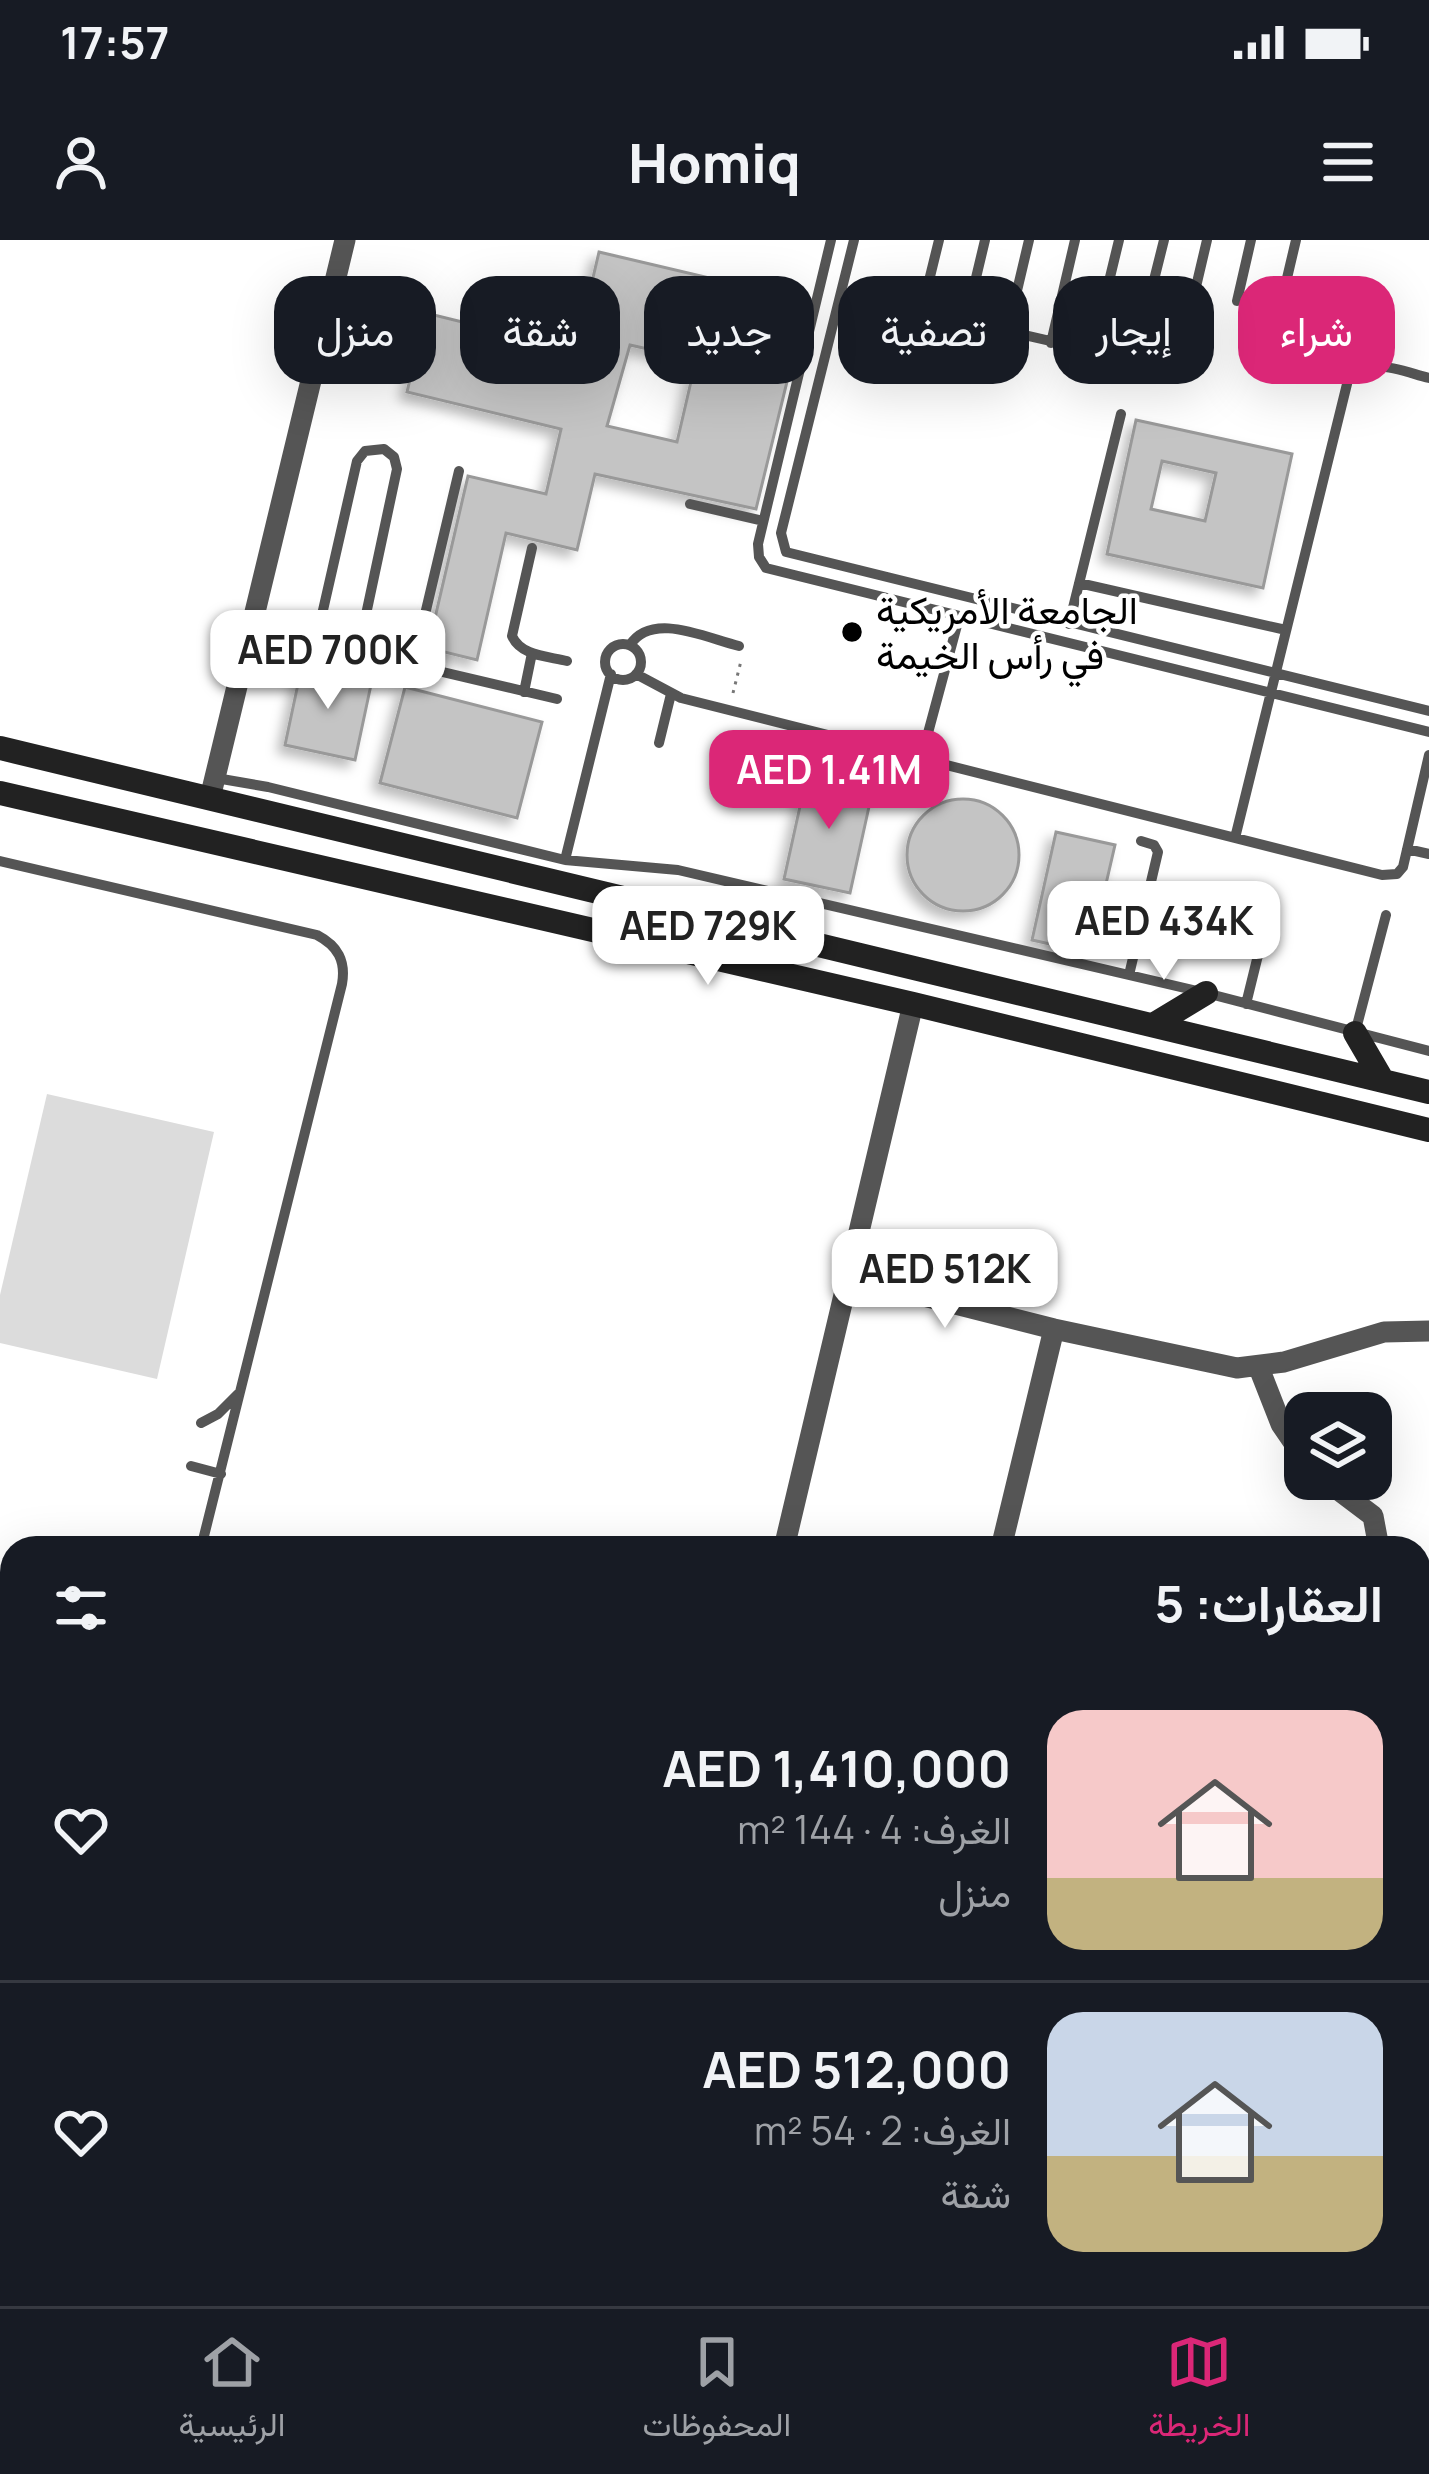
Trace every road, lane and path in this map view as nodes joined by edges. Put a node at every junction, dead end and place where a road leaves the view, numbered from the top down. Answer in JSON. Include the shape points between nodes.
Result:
{"nodes":[{"id":1,"x":345,"y":240,"type":"edge"},
{"id":2,"x":831,"y":240,"type":"edge"},
{"id":3,"x":854,"y":240,"type":"edge"},
{"id":4,"x":939,"y":240,"type":"edge"},
{"id":5,"x":986,"y":240,"type":"edge"},
{"id":6,"x":1029,"y":240,"type":"edge"},
{"id":7,"x":1075,"y":240,"type":"edge"},
{"id":8,"x":1119,"y":240,"type":"edge"},
{"id":9,"x":1164,"y":240,"type":"edge"},
{"id":10,"x":1207,"y":240,"type":"edge"},
{"id":11,"x":1251,"y":240,"type":"edge"},
{"id":12,"x":1296,"y":240,"type":"edge"},
{"id":13,"x":932,"y":276,"type":"edge"},
{"id":14,"x":977,"y":276,"type":"edge"},
{"id":15,"x":1020,"y":276,"type":"edge"},
{"id":16,"x":1155,"y":276,"type":"edge"},
{"id":17,"x":1198,"y":276,"type":"edge"},
{"id":18,"x":1288,"y":276,"type":"edge"},
{"id":19,"x":1237,"y":301,"type":"dead end"},
{"id":20,"x":1029,"y":338,"type":"edge"},
{"id":21,"x":1051,"y":343,"type":"junction"},
{"id":22,"x":1429,"y":378,"type":"edge"},
{"id":23,"x":1121,"y":414,"type":"dead end"},
{"id":24,"x":459,"y":471,"type":"dead end"},
{"id":25,"x":689,"y":504,"type":"dead end"},
{"id":26,"x":763,"y":521,"type":"junction"},
{"id":27,"x":758,"y":544,"type":"junction"},
{"id":28,"x":532,"y":548,"type":"dead end"},
{"id":29,"x":783,"y":548,"type":"junction"},
{"id":30,"x":766,"y":568,"type":"junction"},
{"id":31,"x":1079,"y":583,"type":"junction"},
{"id":32,"x":959,"y":618,"type":"junction"},
{"id":33,"x":321,"y":619,"type":"dead end"},
{"id":34,"x":1069,"y":624,"type":"junction"},
{"id":35,"x":250,"y":626,"type":"junction"},
{"id":36,"x":1286,"y":630,"type":"junction"},
{"id":37,"x":630,"y":645,"type":"junction"},
{"id":38,"x":739,"y":646,"type":"joint"},
{"id":39,"x":358,"y":652,"type":"junction"},
{"id":40,"x":532,"y":653,"type":"junction"},
{"id":41,"x":568,"y":661,"type":"dead end"},
{"id":42,"x":413,"y":665,"type":"junction"},
{"id":43,"x":611,"y":674,"type":"junction"},
{"id":44,"x":636,"y":674,"type":"junction"},
{"id":45,"x":1275,"y":674,"type":"junction"},
{"id":46,"x":524,"y":692,"type":"junction"},
{"id":47,"x":1270,"y":693,"type":"junction"},
{"id":48,"x":671,"y":694,"type":"junction"},
{"id":49,"x":557,"y":699,"type":"dead end"},
{"id":50,"x":729,"y":710,"type":"junction"},
{"id":51,"x":1429,"y":711,"type":"edge"},
{"id":52,"x":1429,"y":732,"type":"edge"},
{"id":53,"x":659,"y":742,"type":"dead end"},
{"id":54,"x":0,"y":748,"type":"edge"},
{"id":55,"x":1429,"y":755,"type":"edge"},
{"id":56,"x":921,"y":759,"type":"junction"},
{"id":57,"x":212,"y":788,"type":"junction"},
{"id":58,"x":5,"y":800,"type":"edge"},
{"id":59,"x":1235,"y":838,"type":"junction"},
{"id":60,"x":1141,"y":841,"type":"dead end"},
{"id":61,"x":1408,"y":849,"type":"junction"},
{"id":62,"x":1429,"y":854,"type":"edge"},
{"id":63,"x":565,"y":860,"type":"junction"},
{"id":64,"x":0,"y":861,"type":"edge"},
{"id":65,"x":1386,"y":915,"type":"dead end"},
{"id":66,"x":1262,"y":938,"type":"dead end"},
{"id":67,"x":1129,"y":975,"type":"junction"},
{"id":68,"x":1206,"y":993,"type":"junction"},
{"id":69,"x":913,"y":1004,"type":"junction"},
{"id":70,"x":1246,"y":1004,"type":"junction"},
{"id":71,"x":1153,"y":1025,"type":"junction"},
{"id":72,"x":1355,"y":1033,"type":"junction"},
{"id":73,"x":1429,"y":1052,"type":"edge"},
{"id":74,"x":1383,"y":1081,"type":"junction"},
{"id":75,"x":1429,"y":1091,"type":"edge"},
{"id":76,"x":1429,"y":1130,"type":"edge"},
{"id":77,"x":849,"y":1277,"type":"junction"},
{"id":78,"x":1054,"y":1329,"type":"junction"},
{"id":79,"x":1429,"y":1331,"type":"edge"},
{"id":80,"x":1259,"y":1368,"type":"junction"},
{"id":81,"x":243,"y":1386,"type":"junction"},
{"id":82,"x":201,"y":1423,"type":"dead end"},
{"id":83,"x":1284,"y":1428,"type":"edge"},
{"id":84,"x":191,"y":1466,"type":"dead end"},
{"id":85,"x":221,"y":1474,"type":"junction"},
{"id":86,"x":1352,"y":1500,"type":"edge"},
{"id":87,"x":204,"y":1536,"type":"edge"},
{"id":88,"x":787,"y":1536,"type":"edge"},
{"id":89,"x":1004,"y":1536,"type":"edge"},
{"id":90,"x":1377,"y":1536,"type":"edge"}],
"edges":[{"from":1,"to":35,"type":"street"},
{"from":2,"to":26,"type":"lane"},
{"from":3,"to":29,"type":"lane"},
{"from":4,"to":13,"type":"lane"},
{"from":5,"to":14,"type":"lane"},
{"from":6,"to":15,"type":"lane"},
{"from":7,"to":21,"type":"lane"},
{"from":8,"to":21,"type":"lane","via":[[1094,340],[1081,348]]},
{"from":9,"to":16,"type":"lane"},
{"from":10,"to":17,"type":"lane"},
{"from":11,"to":19,"type":"lane"},
{"from":12,"to":18,"type":"lane"},
{"from":20,"to":21,"type":"lane"},
{"from":22,"to":36,"type":"lane","via":[[1373,365],[1348,380]]},
{"from":23,"to":31,"type":"lane"},
{"from":24,"to":42,"type":"lane"},
{"from":25,"to":26,"type":"lane"},
{"from":26,"to":27,"type":"lane"},
{"from":27,"to":29,"type":"lane"},
{"from":27,"to":30,"type":"lane"},
{"from":28,"to":40,"type":"lane","via":[[512,635]]},
{"from":29,"to":30,"type":"lane","via":[[777,566]]},
{"from":29,"to":34,"type":"lane"},
{"from":30,"to":32,"type":"lane"},
{"from":31,"to":34,"type":"lane"},
{"from":31,"to":36,"type":"lane"},
{"from":32,"to":47,"type":"lane"},
{"from":32,"to":56,"type":"lane"},
{"from":33,"to":39,"type":"lane","via":[[357,460],[384,449],[397,469]]},
{"from":34,"to":45,"type":"lane"},
{"from":35,"to":39,"type":"lane","via":[[285,628]]},
{"from":35,"to":57,"type":"street"},
{"from":36,"to":45,"type":"lane"},
{"from":37,"to":38,"type":"lane","via":[[655,627]]},
{"from":37,"to":43,"type":"lane","via":[[607,655]]},
{"from":37,"to":44,"type":"lane","via":[[641,662]]},
{"from":38,"to":50,"type":"path"},
{"from":39,"to":42,"type":"lane"},
{"from":40,"to":41,"type":"lane"},
{"from":40,"to":46,"type":"lane"},
{"from":42,"to":46,"type":"lane"},
{"from":43,"to":44,"type":"lane"},
{"from":43,"to":63,"type":"lane"},
{"from":44,"to":48,"type":"lane"},
{"from":45,"to":47,"type":"lane"},
{"from":45,"to":51,"type":"lane"},
{"from":46,"to":49,"type":"lane"},
{"from":47,"to":52,"type":"lane"},
{"from":47,"to":59,"type":"lane"},
{"from":48,"to":50,"type":"lane"},
{"from":48,"to":53,"type":"lane"},
{"from":50,"to":56,"type":"lane"},
{"from":54,"to":57,"type":"main road"},
{"from":55,"to":61,"type":"lane"},
{"from":56,"to":59,"type":"lane"},
{"from":57,"to":63,"type":"lane","via":[[268,787]]},
{"from":57,"to":71,"type":"main road"},
{"from":58,"to":69,"type":"main road"},
{"from":59,"to":61,"type":"lane","via":[[1382,875],[1401,871]]},
{"from":60,"to":67,"type":"lane","via":[[1158,852]]},
{"from":61,"to":62,"type":"lane"},
{"from":63,"to":67,"type":"lane","via":[[678,870]]},
{"from":64,"to":81,"type":"lane","via":[[317,935],[337,949],[342,984]]},
{"from":65,"to":72,"type":"lane"},
{"from":66,"to":70,"type":"lane"},
{"from":67,"to":68,"type":"lane"},
{"from":68,"to":70,"type":"lane"},
{"from":68,"to":71,"type":"main road"},
{"from":69,"to":76,"type":"main road"},
{"from":69,"to":77,"type":"street"},
{"from":70,"to":72,"type":"lane"},
{"from":71,"to":74,"type":"main road"},
{"from":72,"to":73,"type":"lane"},
{"from":72,"to":74,"type":"main road"},
{"from":74,"to":75,"type":"main road"},
{"from":77,"to":78,"type":"street"},
{"from":77,"to":88,"type":"street"},
{"from":78,"to":80,"type":"street"},
{"from":78,"to":89,"type":"street"},
{"from":79,"to":80,"type":"street","via":[[1384,1332]]},
{"from":80,"to":83,"type":"street"},
{"from":81,"to":82,"type":"lane"},
{"from":81,"to":85,"type":"lane"},
{"from":84,"to":85,"type":"lane"},
{"from":85,"to":87,"type":"lane"},
{"from":86,"to":90,"type":"street","via":[[1373,1516]]}]}
